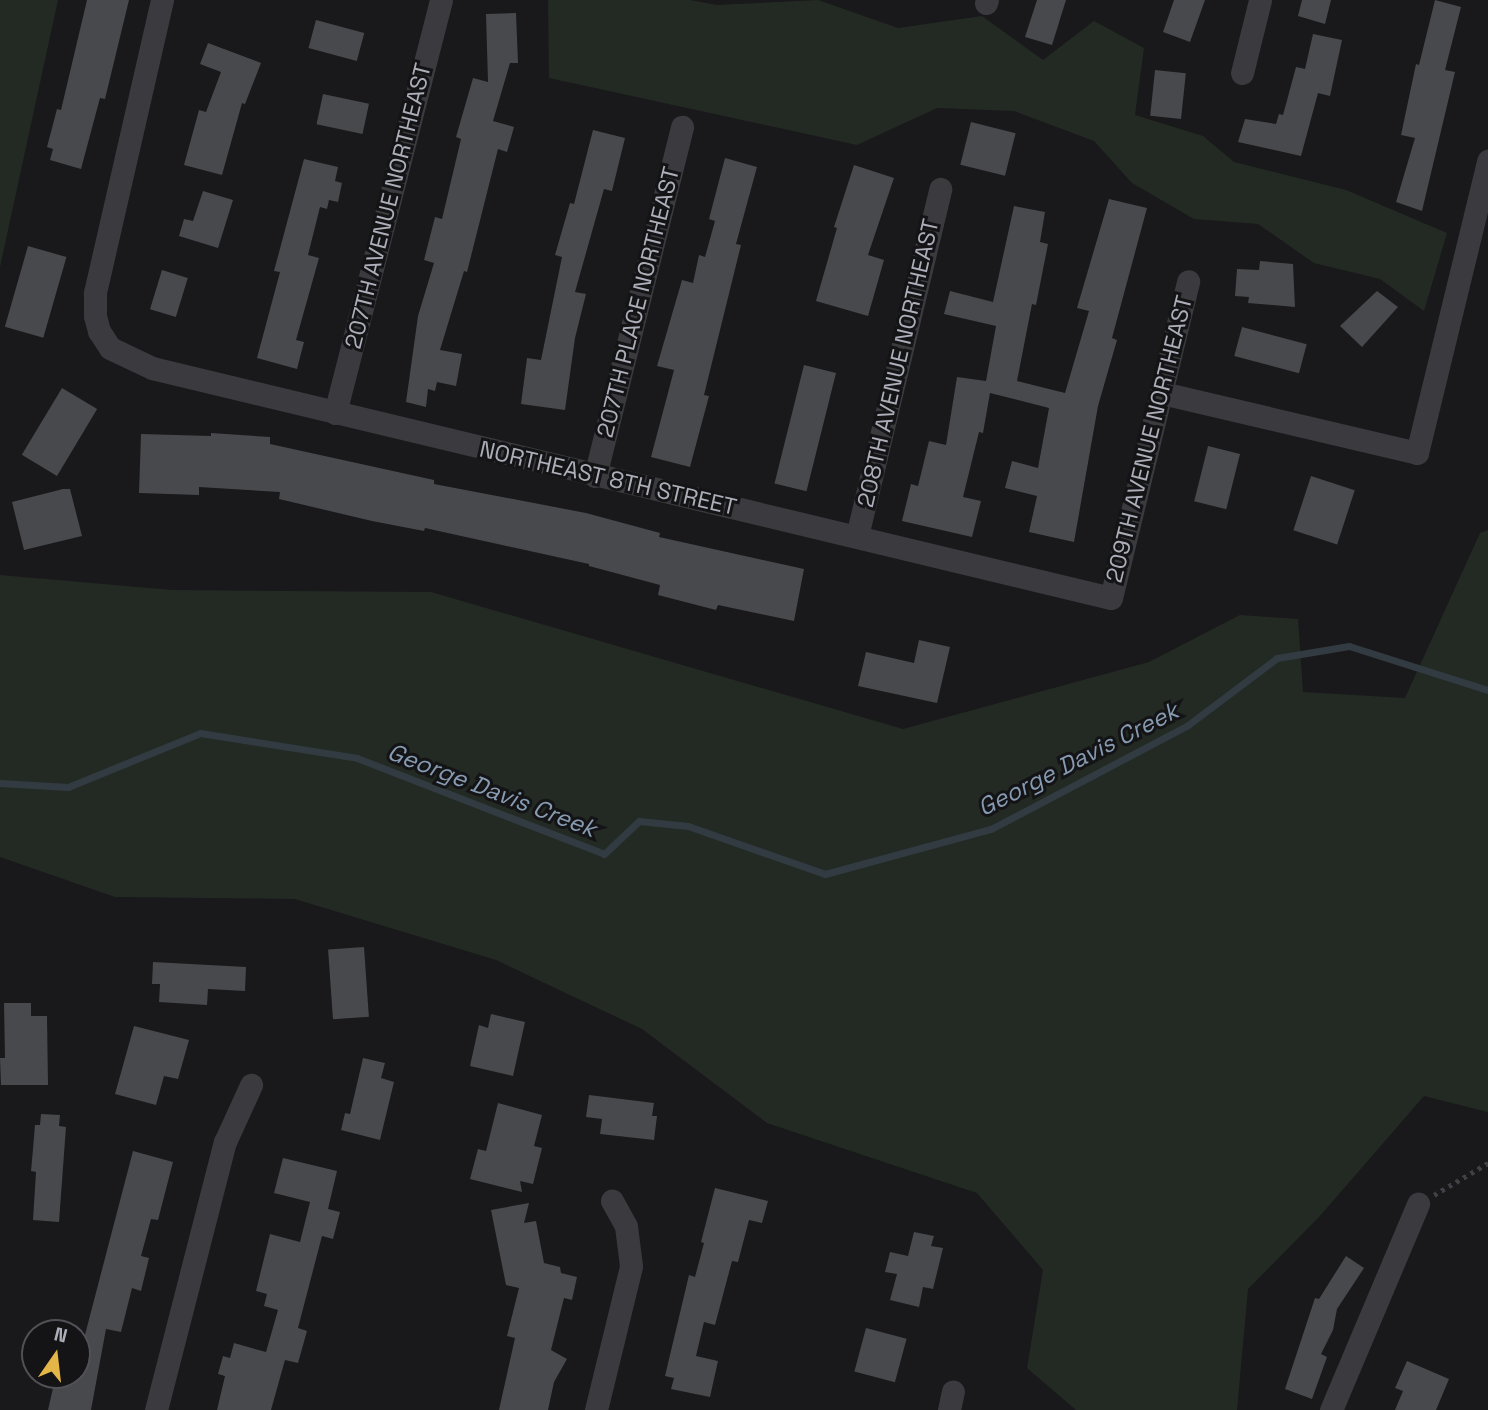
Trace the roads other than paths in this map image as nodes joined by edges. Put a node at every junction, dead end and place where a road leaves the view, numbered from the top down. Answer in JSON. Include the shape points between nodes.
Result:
{"nodes":[{"id":1,"x":162,"y":0,"type":"edge"},
{"id":2,"x":441,"y":0,"type":"edge"},
{"id":3,"x":1260,"y":0,"type":"edge"},
{"id":4,"x":1242,"y":73,"type":"dead end"},
{"id":5,"x":682,"y":127,"type":"dead end"},
{"id":6,"x":1488,"y":161,"type":"edge"},
{"id":7,"x":940,"y":189,"type":"dead end"},
{"id":8,"x":1188,"y":281,"type":"dead end"},
{"id":9,"x":1162,"y":393,"type":"junction"},
{"id":10,"x":335,"y":413,"type":"junction"},
{"id":11,"x":595,"y":476,"type":"junction"},
{"id":12,"x":856,"y":536,"type":"junction"},
{"id":13,"x":1111,"y":597,"type":"joint"},
{"id":14,"x":251,"y":1085,"type":"dead end"},
{"id":15,"x":612,"y":1201,"type":"dead end"},
{"id":16,"x":1418,"y":1204,"type":"road end"},
{"id":17,"x":156,"y":1410,"type":"edge"},
{"id":18,"x":596,"y":1410,"type":"edge"},
{"id":19,"x":1331,"y":1410,"type":"edge"}],
"edges":[{"from":1,"to":10,"type":"street","name":"NORTHEAST 8TH STREET","via":[[95,293],[99,331],[110,348],[152,368]]},
{"from":2,"to":10,"type":"street","name":"207TH AVENUE NORTHEAST"},
{"from":3,"to":4,"type":"street"},
{"from":5,"to":11,"type":"street","name":"207TH PLACE NORTHEAST"},
{"from":6,"to":9,"type":"street","via":[[1417,453]]},
{"from":7,"to":12,"type":"street","name":"208TH AVENUE NORTHEAST"},
{"from":8,"to":9,"type":"street","name":"209TH AVENUE NORTHEAST"},
{"from":9,"to":13,"type":"street","name":"209TH AVENUE NORTHEAST"},
{"from":10,"to":11,"type":"street","name":"NORTHEAST 8TH STREET"},
{"from":11,"to":12,"type":"street","name":"NORTHEAST 8TH STREET"},
{"from":12,"to":13,"type":"street","name":"NORTHEAST 8TH STREET"},
{"from":14,"to":17,"type":"street","via":[[225,1142]]},
{"from":15,"to":18,"type":"street","via":[[626,1226],[631,1266]]},
{"from":16,"to":19,"type":"street"}]}
